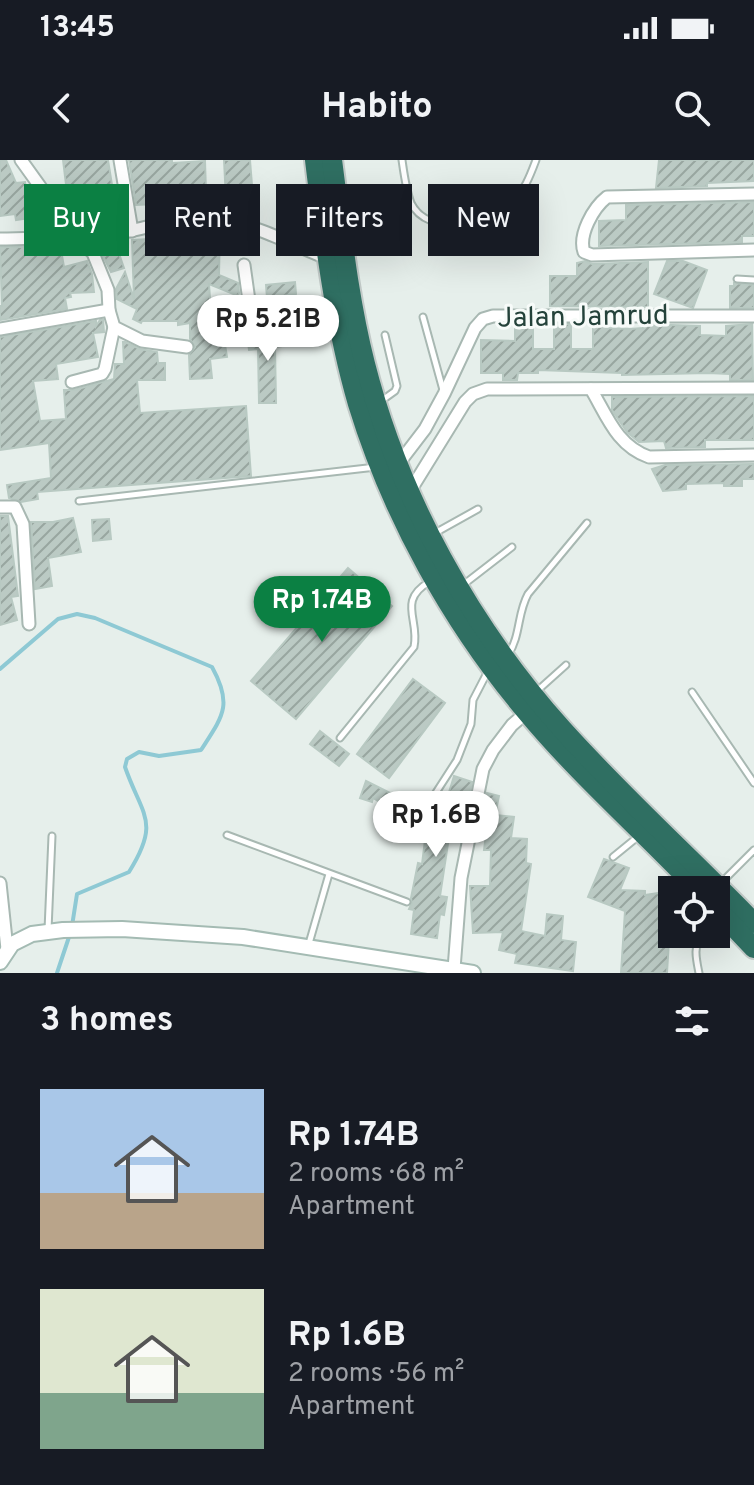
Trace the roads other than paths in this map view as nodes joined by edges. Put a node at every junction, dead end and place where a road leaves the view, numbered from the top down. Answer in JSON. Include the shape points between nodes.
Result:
{"nodes":[{"id":1,"x":21,"y":160,"type":"edge"},
{"id":2,"x":120,"y":160,"type":"edge"},
{"id":3,"x":315,"y":160,"type":"edge"},
{"id":4,"x":332,"y":160,"type":"edge"},
{"id":5,"x":402,"y":160,"type":"edge"},
{"id":6,"x":536,"y":160,"type":"edge"},
{"id":7,"x":38,"y":184,"type":"edge"},
{"id":8,"x":754,"y":194,"type":"edge"},
{"id":9,"x":129,"y":231,"type":"edge"},
{"id":10,"x":132,"y":231,"type":"junction"},
{"id":11,"x":0,"y":239,"type":"edge"},
{"id":12,"x":24,"y":239,"type":"edge"},
{"id":13,"x":754,"y":250,"type":"edge"},
{"id":14,"x":94,"y":256,"type":"edge"},
{"id":15,"x":329,"y":259,"type":"junction"},
{"id":16,"x":244,"y":265,"type":"dead end"},
{"id":17,"x":737,"y":279,"type":"dead end"},
{"id":18,"x":754,"y":280,"type":"edge"},
{"id":19,"x":109,"y":310,"type":"junction"},
{"id":20,"x":754,"y":316,"type":"edge"},
{"id":21,"x":423,"y":317,"type":"dead end"},
{"id":22,"x":339,"y":324,"type":"junction"},
{"id":23,"x":114,"y":327,"type":"junction"},
{"id":24,"x":0,"y":329,"type":"edge"},
{"id":25,"x":385,"y":335,"type":"dead end"},
{"id":26,"x":187,"y":347,"type":"dead end"},
{"id":27,"x":72,"y":382,"type":"dead end"},
{"id":28,"x":754,"y":388,"type":"edge"},
{"id":29,"x":591,"y":389,"type":"junction"},
{"id":30,"x":444,"y":394,"type":"junction"},
{"id":31,"x":376,"y":403,"type":"junction"},
{"id":32,"x":754,"y":455,"type":"edge"},
{"id":33,"x":390,"y":465,"type":"junction"},
{"id":34,"x":410,"y":491,"type":"junction"},
{"id":35,"x":79,"y":501,"type":"dead end"},
{"id":36,"x":0,"y":507,"type":"edge"},
{"id":37,"x":478,"y":509,"type":"dead end"},
{"id":38,"x":587,"y":523,"type":"dead end"},
{"id":39,"x":431,"y":536,"type":"junction"},
{"id":40,"x":512,"y":547,"type":"dead end"},
{"id":41,"x":435,"y":578,"type":"junction"},
{"id":42,"x":459,"y":587,"type":"junction"},
{"id":43,"x":29,"y":624,"type":"dead end"},
{"id":44,"x":499,"y":663,"type":"junction"},
{"id":45,"x":566,"y":665,"type":"dead end"},
{"id":46,"x":692,"y":692,"type":"dead end"},
{"id":47,"x":530,"y":703,"type":"junction"},
{"id":48,"x":340,"y":738,"type":"dead end"},
{"id":49,"x":754,"y":783,"type":"edge"},
{"id":50,"x":428,"y":805,"type":"dead end"},
{"id":51,"x":643,"y":832,"type":"junction"},
{"id":52,"x":227,"y":835,"type":"dead end"},
{"id":53,"x":52,"y":836,"type":"dead end"},
{"id":54,"x":754,"y":850,"type":"edge"},
{"id":55,"x":613,"y":857,"type":"dead end"},
{"id":56,"x":329,"y":874,"type":"junction"},
{"id":57,"x":696,"y":876,"type":"edge"},
{"id":58,"x":697,"y":876,"type":"edge"},
{"id":59,"x":706,"y":876,"type":"edge"},
{"id":60,"x":0,"y":883,"type":"edge"},
{"id":61,"x":407,"y":902,"type":"dead end"},
{"id":62,"x":730,"y":914,"type":"edge"},
{"id":63,"x":730,"y":920,"type":"edge"},
{"id":64,"x":754,"y":923,"type":"edge"},
{"id":65,"x":55,"y":931,"type":"junction"},
{"id":66,"x":308,"y":947,"type":"junction"},
{"id":67,"x":695,"y":948,"type":"edge"},
{"id":68,"x":754,"y":948,"type":"edge"},
{"id":69,"x":4,"y":956,"type":"edge"},
{"id":70,"x":454,"y":969,"type":"junction"},
{"id":71,"x":473,"y":973,"type":"edge"},
{"id":72,"x":699,"y":973,"type":"edge"}],
"edges":[{"from":1,"to":7,"type":"street"},
{"from":2,"to":10,"type":"street"},
{"from":3,"to":15,"type":"highway"},
{"from":4,"to":31,"type":"highway","via":[[359,341]]},
{"from":5,"to":6,"type":"lane","via":[[412,205],[424,219],[440,225],[499,213],[515,201]]},
{"from":8,"to":13,"type":"street","via":[[607,197],[599,203],[582,246],[592,255]]},
{"from":9,"to":10,"type":"street"},
{"from":10,"to":15,"type":"street","via":[[188,217],[218,219]]},
{"from":11,"to":12,"type":"street"},
{"from":14,"to":19,"type":"street","via":[[108,290]]},
{"from":15,"to":22,"type":"highway"},
{"from":16,"to":22,"type":"street","via":[[252,322],[272,329]]},
{"from":17,"to":18,"type":"lane"},
{"from":19,"to":23,"type":"street"},
{"from":19,"to":24,"type":"street"},
{"from":20,"to":30,"type":"street","name":"Jalan Jamrud","via":[[493,316],[475,328]]},
{"from":21,"to":30,"type":"lane"},
{"from":22,"to":33,"type":"highway","via":[[359,405]]},
{"from":23,"to":26,"type":"street","via":[[142,341]]},
{"from":23,"to":27,"type":"street","via":[[102,374]]},
{"from":25,"to":31,"type":"lane","via":[[397,386]]},
{"from":28,"to":29,"type":"street"},
{"from":29,"to":32,"type":"street","via":[[622,442],[634,452],[649,457]]},
{"from":29,"to":34,"type":"street","via":[[502,388],[473,394]]},
{"from":30,"to":33,"type":"street","name":"Jalan Jamrud","via":[[425,429]]},
{"from":31,"to":33,"type":"highway"},
{"from":33,"to":34,"type":"highway"},
{"from":33,"to":35,"type":"lane"},
{"from":33,"to":41,"type":"highway","via":[[407,525]]},
{"from":34,"to":39,"type":"highway"},
{"from":36,"to":43,"type":"street","via":[[15,507],[23,524]]},
{"from":37,"to":39,"type":"lane"},
{"from":38,"to":44,"type":"lane","via":[[528,594],[516,644]]},
{"from":39,"to":42,"type":"highway"},
{"from":40,"to":42,"type":"lane"},
{"from":41,"to":44,"type":"highway"},
{"from":41,"to":48,"type":"lane","via":[[419,587],[411,602],[414,647]]},
{"from":42,"to":44,"type":"highway"},
{"from":44,"to":47,"type":"highway"},
{"from":44,"to":50,"type":"lane","via":[[473,700],[471,724],[457,760]]},
{"from":45,"to":47,"type":"lane"},
{"from":46,"to":49,"type":"lane"},
{"from":47,"to":51,"type":"highway","via":[[579,769]]},
{"from":47,"to":58,"type":"highway","via":[[592,760]]},
{"from":47,"to":70,"type":"street","via":[[483,769],[461,878]]},
{"from":51,"to":55,"type":"lane"},
{"from":51,"to":57,"type":"highway"},
{"from":52,"to":56,"type":"lane"},
{"from":53,"to":65,"type":"lane"},
{"from":54,"to":59,"type":"lane"},
{"from":56,"to":61,"type":"lane"},
{"from":56,"to":66,"type":"lane"},
{"from":60,"to":69,"type":"street"},
{"from":62,"to":64,"type":"highway"},
{"from":63,"to":68,"type":"highway"},
{"from":65,"to":66,"type":"main road","via":[[211,933]]},
{"from":65,"to":69,"type":"main road","via":[[25,937]]},
{"from":66,"to":70,"type":"main road"},
{"from":67,"to":72,"type":"lane"},
{"from":70,"to":71,"type":"main road"}]}
